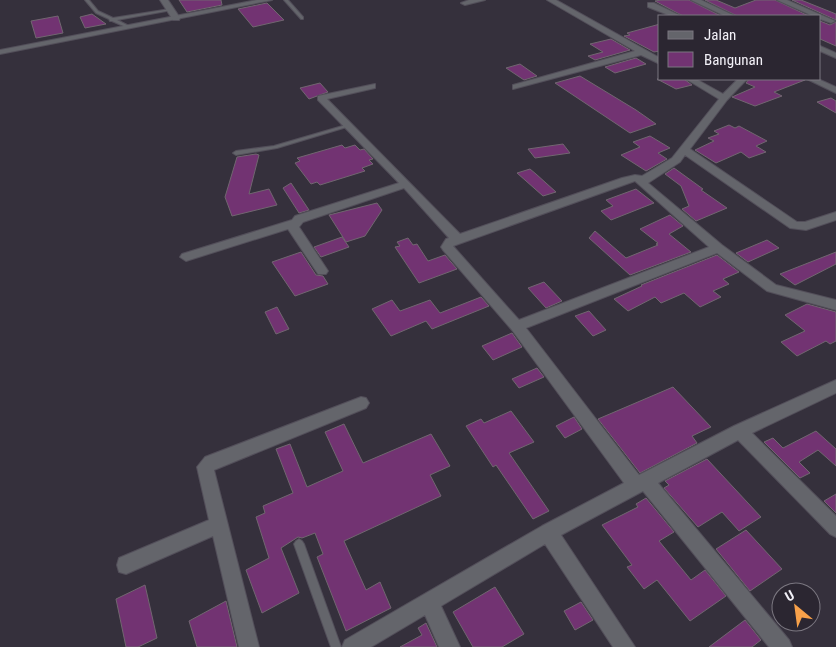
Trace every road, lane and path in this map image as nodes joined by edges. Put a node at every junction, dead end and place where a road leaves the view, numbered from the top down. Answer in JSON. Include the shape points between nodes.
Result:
{"nodes":[{"id":1,"x":87,"y":0,"type":"edge"},
{"id":2,"x":164,"y":0,"type":"edge"},
{"id":3,"x":268,"y":0,"type":"edge"},
{"id":4,"x":286,"y":0,"type":"edge"},
{"id":5,"x":481,"y":0,"type":"edge"},
{"id":6,"x":695,"y":0,"type":"edge"},
{"id":7,"x":781,"y":0,"type":"edge"},
{"id":8,"x":555,"y":1,"type":"edge"},
{"id":9,"x":465,"y":4,"type":"dead end"},
{"id":10,"x":651,"y":5,"type":"dead end"},
{"id":11,"x":170,"y":10,"type":"junction"},
{"id":12,"x":675,"y":15,"type":"edge"},
{"id":13,"x":729,"y":15,"type":"edge"},
{"id":14,"x":176,"y":18,"type":"junction"},
{"id":15,"x":302,"y":18,"type":"dead end"},
{"id":16,"x":833,"y":19,"type":"edge"},
{"id":17,"x":111,"y":20,"type":"junction"},
{"id":18,"x":821,"y":25,"type":"edge"},
{"id":19,"x":128,"y":27,"type":"junction"},
{"id":20,"x":821,"y":48,"type":"edge"},
{"id":21,"x":0,"y":52,"type":"edge"},
{"id":22,"x":642,"y":52,"type":"junction"},
{"id":23,"x":836,"y":56,"type":"edge"},
{"id":24,"x":658,"y":61,"type":"edge"},
{"id":25,"x":692,"y":80,"type":"edge"},
{"id":26,"x":742,"y":80,"type":"edge"},
{"id":27,"x":813,"y":80,"type":"edge"},
{"id":28,"x":372,"y":86,"type":"dead end"},
{"id":29,"x":516,"y":88,"type":"dead end"},
{"id":30,"x":836,"y":90,"type":"edge"},
{"id":31,"x":724,"y":98,"type":"junction"},
{"id":32,"x":348,"y":126,"type":"junction"},
{"id":33,"x":684,"y":150,"type":"junction"},
{"id":34,"x":236,"y":153,"type":"dead end"},
{"id":35,"x":644,"y":180,"type":"junction"},
{"id":36,"x":406,"y":184,"type":"junction"},
{"id":37,"x":836,"y":216,"type":"edge"},
{"id":38,"x":295,"y":223,"type":"junction"},
{"id":39,"x":458,"y":240,"type":"junction"},
{"id":40,"x":718,"y":248,"type":"junction"},
{"id":41,"x":186,"y":256,"type":"dead end"},
{"id":42,"x":322,"y":272,"type":"dead end"},
{"id":43,"x":836,"y":305,"type":"edge"},
{"id":44,"x":517,"y":326,"type":"junction"},
{"id":45,"x":835,"y":388,"type":"edge"},
{"id":46,"x":361,"y":403,"type":"dead end"},
{"id":47,"x":740,"y":431,"type":"junction"},
{"id":48,"x":641,"y":482,"type":"junction"},
{"id":49,"x":218,"y":526,"type":"junction"},
{"id":50,"x":836,"y":528,"type":"edge"},
{"id":51,"x":548,"y":532,"type":"junction"},
{"id":52,"x":299,"y":544,"type":"dead end"},
{"id":53,"x":126,"y":564,"type":"dead end"},
{"id":54,"x":429,"y":604,"type":"junction"},
{"id":55,"x":249,"y":647,"type":"edge"},
{"id":56,"x":336,"y":647,"type":"edge"},
{"id":57,"x":352,"y":647,"type":"edge"},
{"id":58,"x":450,"y":647,"type":"edge"},
{"id":59,"x":625,"y":647,"type":"edge"},
{"id":60,"x":782,"y":647,"type":"edge"}],
"edges":[{"from":1,"to":17,"type":"lane","via":[[97,12]]},
{"from":2,"to":11,"type":"street"},
{"from":3,"to":14,"type":"street"},
{"from":4,"to":15,"type":"lane"},
{"from":5,"to":9,"type":"street"},
{"from":6,"to":13,"type":"street"},
{"from":7,"to":16,"type":"street"},
{"from":8,"to":22,"type":"street"},
{"from":10,"to":12,"type":"street"},
{"from":11,"to":14,"type":"street"},
{"from":11,"to":17,"type":"lane"},
{"from":14,"to":19,"type":"street"},
{"from":16,"to":18,"type":"street"},
{"from":17,"to":19,"type":"lane"},
{"from":19,"to":21,"type":"street"},
{"from":20,"to":23,"type":"street"},
{"from":22,"to":24,"type":"street"},
{"from":22,"to":29,"type":"street"},
{"from":25,"to":31,"type":"street"},
{"from":26,"to":31,"type":"street"},
{"from":27,"to":30,"type":"street"},
{"from":28,"to":32,"type":"street","via":[[321,98]]},
{"from":31,"to":33,"type":"street"},
{"from":32,"to":34,"type":"lane","via":[[275,147]]},
{"from":32,"to":36,"type":"street"},
{"from":33,"to":35,"type":"street","via":[[676,160]]},
{"from":33,"to":37,"type":"street","via":[[794,225],[806,226]]},
{"from":35,"to":39,"type":"street","via":[[626,180]]},
{"from":35,"to":40,"type":"street","via":[[642,184]]},
{"from":36,"to":38,"type":"street"},
{"from":36,"to":39,"type":"street"},
{"from":38,"to":41,"type":"street"},
{"from":38,"to":42,"type":"street","via":[[294,227]]},
{"from":39,"to":44,"type":"street","via":[[447,244],[449,250]]},
{"from":40,"to":43,"type":"street","via":[[777,291]]},
{"from":40,"to":44,"type":"street"},
{"from":44,"to":48,"type":"street"},
{"from":45,"to":47,"type":"street"},
{"from":46,"to":49,"type":"street","via":[[207,464],[204,471]]},
{"from":47,"to":48,"type":"street"},
{"from":47,"to":50,"type":"street"},
{"from":48,"to":51,"type":"street"},
{"from":48,"to":60,"type":"street"},
{"from":49,"to":53,"type":"street"},
{"from":49,"to":55,"type":"street"},
{"from":51,"to":54,"type":"street"},
{"from":51,"to":59,"type":"street"},
{"from":52,"to":56,"type":"lane"},
{"from":54,"to":57,"type":"street"},
{"from":54,"to":58,"type":"street"}]}
